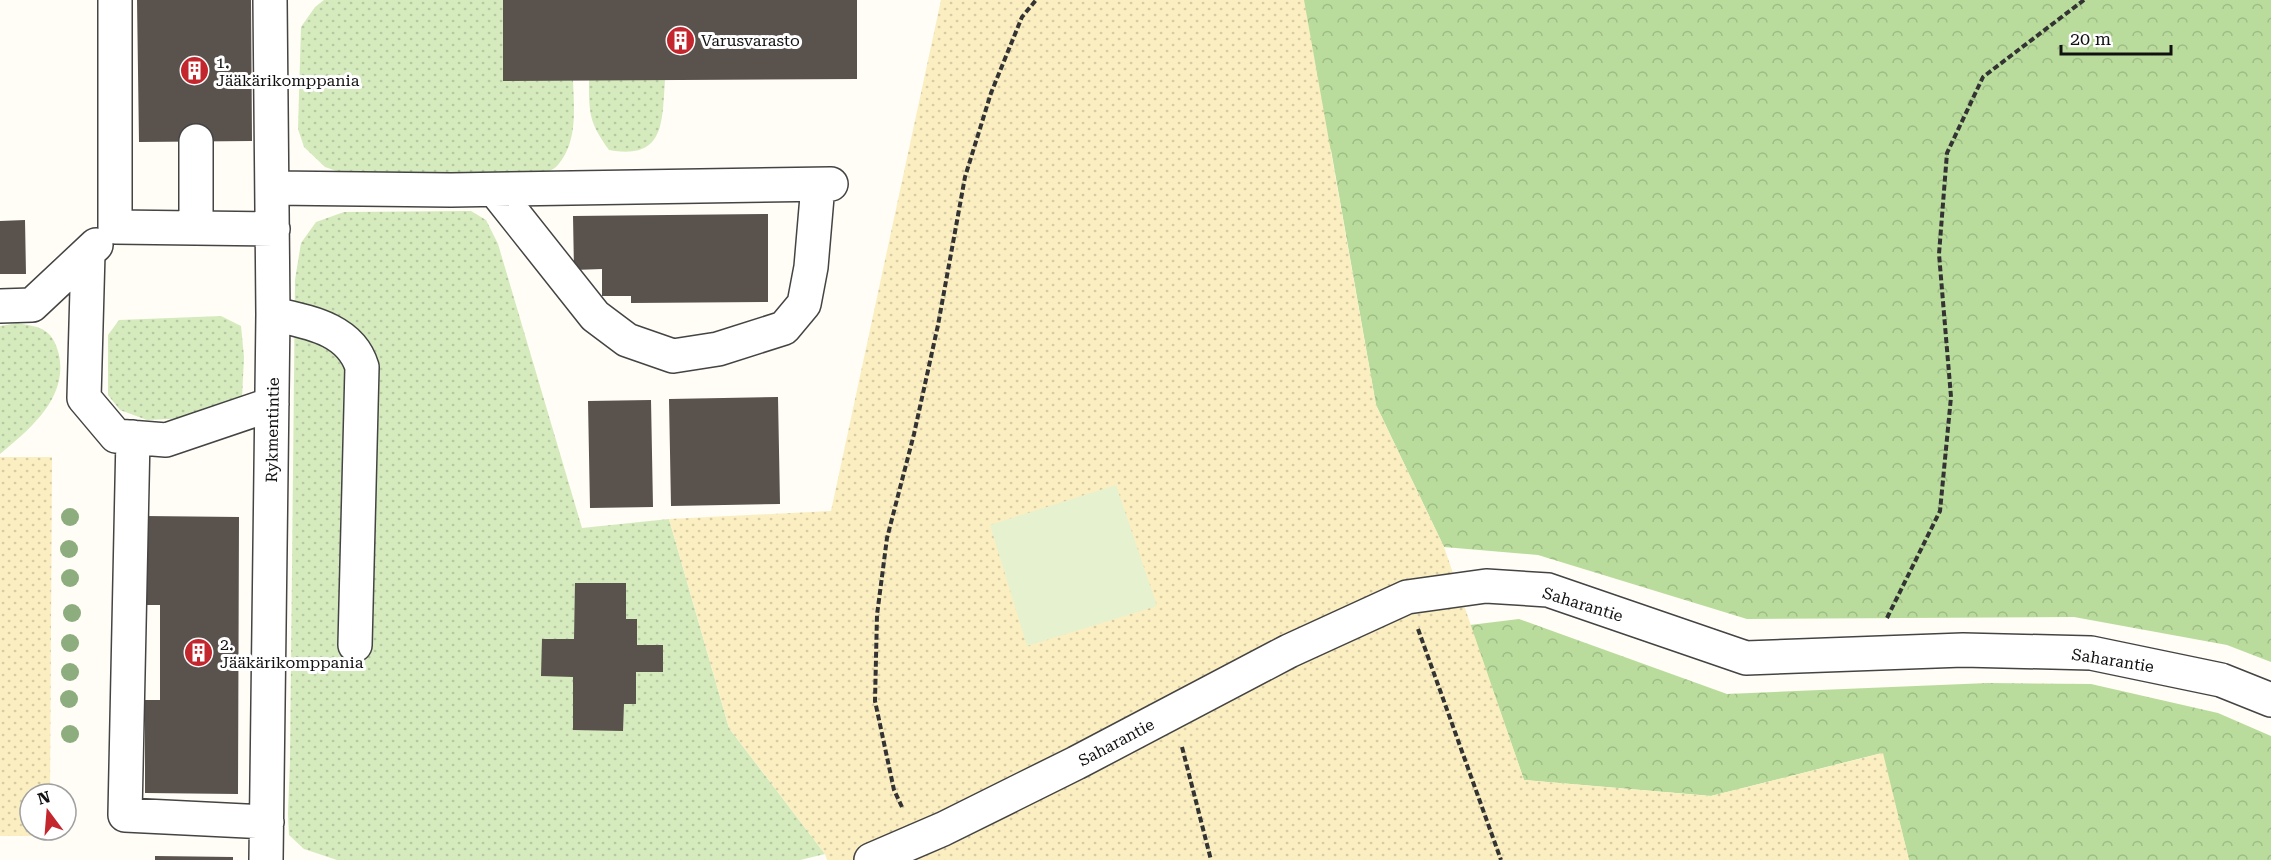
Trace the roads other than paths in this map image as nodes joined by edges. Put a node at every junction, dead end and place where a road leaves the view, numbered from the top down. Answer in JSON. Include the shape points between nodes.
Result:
{"nodes":[{"id":1,"x":115,"y":0,"type":"edge"},
{"id":2,"x":270,"y":0,"type":"edge"},
{"id":3,"x":196,"y":141,"type":"dead end"},
{"id":4,"x":273,"y":188,"type":"junction"},
{"id":5,"x":495,"y":190,"type":"junction"},
{"id":6,"x":115,"y":227,"type":"junction"},
{"id":7,"x":195,"y":228,"type":"junction"},
{"id":8,"x":273,"y":229,"type":"junction"},
{"id":9,"x":87,"y":253,"type":"junction"},
{"id":10,"x":0,"y":306,"type":"edge"},
{"id":11,"x":273,"y":314,"type":"junction"},
{"id":12,"x":272,"y":405,"type":"junction"},
{"id":13,"x":133,"y":437,"type":"junction"},
{"id":14,"x":356,"y":645,"type":"dead end"},
{"id":15,"x":2271,"y":700,"type":"edge"},
{"id":16,"x":267,"y":822,"type":"junction"},
{"id":17,"x":268,"y":859,"type":"edge"},
{"id":18,"x":872,"y":860,"type":"edge"}],
"edges":[{"from":1,"to":6,"type":"street"},
{"from":2,"to":4,"type":"street","name":"Rykmentintie"},
{"from":3,"to":7,"type":"street"},
{"from":4,"to":5,"type":"street"},
{"from":4,"to":8,"type":"street","name":"Rykmentintie"},
{"from":5,"to":5,"type":"street","via":[[595,316],[627,340],[672,356],[718,349],[784,328],[804,304],[824,185]]},
{"from":6,"to":7,"type":"street"},
{"from":6,"to":9,"type":"street"},
{"from":7,"to":8,"type":"street"},
{"from":8,"to":11,"type":"street","name":"Rykmentintie"},
{"from":9,"to":10,"type":"street","via":[[32,305]]},
{"from":9,"to":13,"type":"street","via":[[84,398],[116,436]]},
{"from":11,"to":12,"type":"street","name":"Rykmentintie"},
{"from":11,"to":14,"type":"street","via":[[316,324],[341,336],[359,356],[362,367]]},
{"from":12,"to":13,"type":"street","via":[[166,440]]},
{"from":12,"to":16,"type":"street","name":"Rykmentintie"},
{"from":13,"to":16,"type":"street","via":[[125,815]]},
{"from":15,"to":18,"type":"street","name":"Saharantie","via":[[2221,680],[2091,653],[1963,650],[1746,658],[1548,590],[1486,586],[1407,597],[1289,651],[1076,763]]},
{"from":16,"to":17,"type":"street","name":"Rykmentintie"}]}
